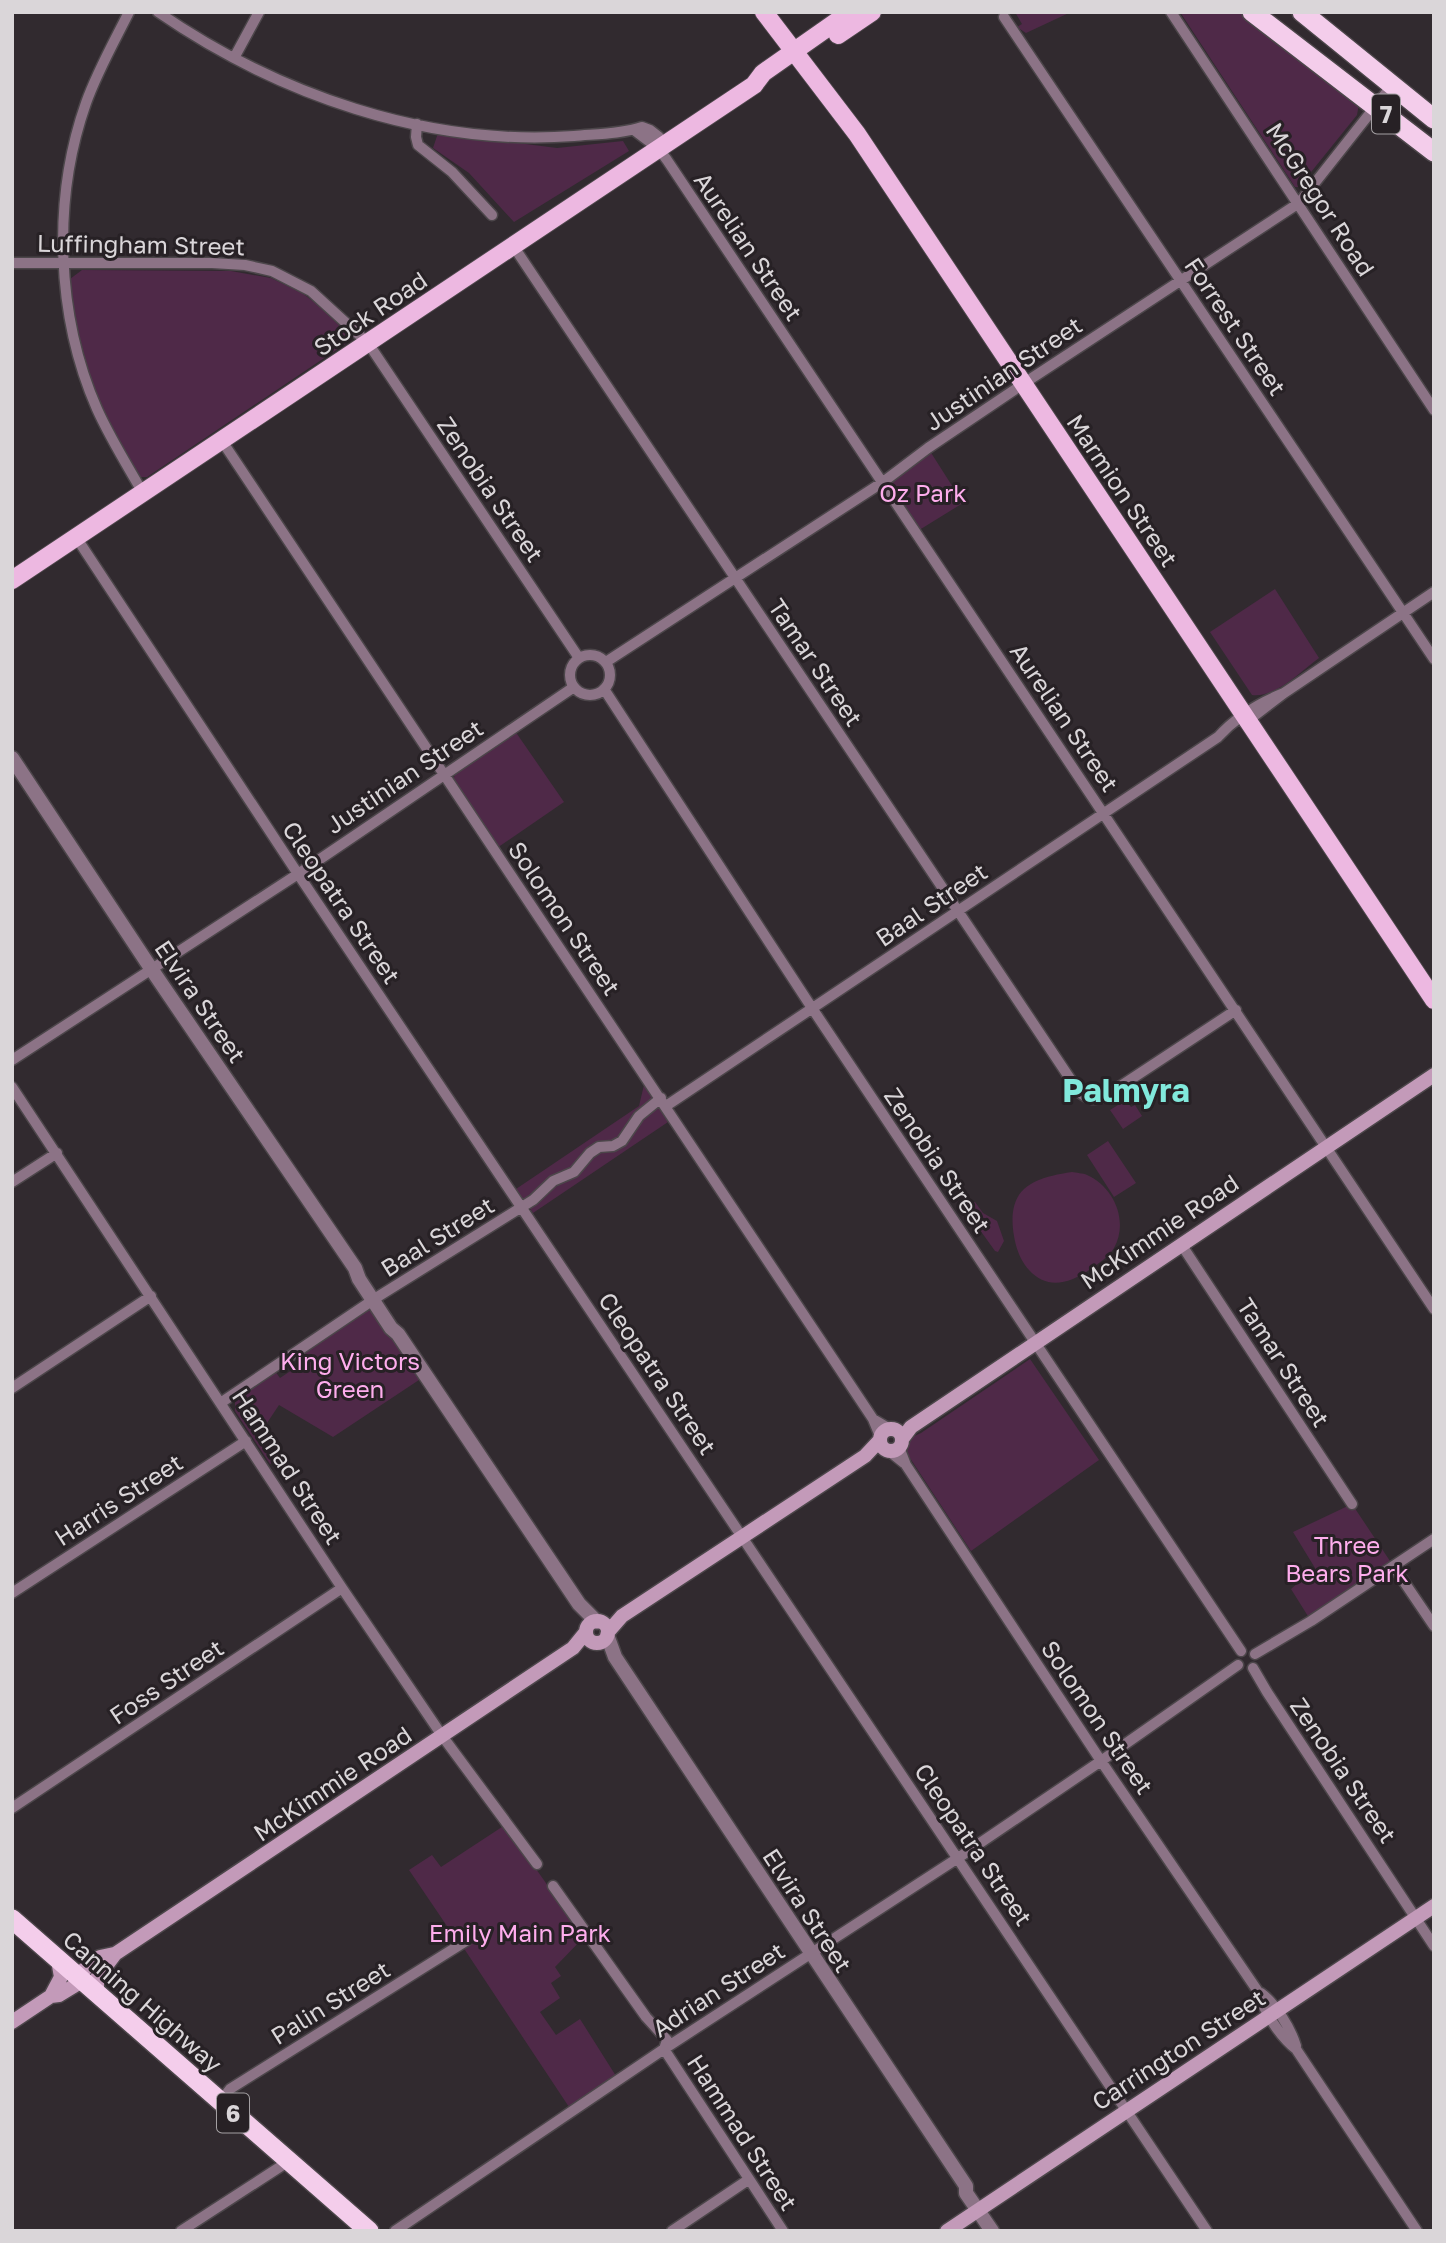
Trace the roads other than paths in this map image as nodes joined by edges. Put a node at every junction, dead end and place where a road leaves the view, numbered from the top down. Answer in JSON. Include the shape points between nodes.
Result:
{"nodes":[{"id":1,"x":129,"y":12,"type":"edge"},
{"id":2,"x":158,"y":12,"type":"edge"},
{"id":3,"x":259,"y":12,"type":"edge"},
{"id":4,"x":764,"y":12,"type":"edge"},
{"id":5,"x":778,"y":12,"type":"edge"},
{"id":6,"x":850,"y":12,"type":"edge"},
{"id":7,"x":872,"y":12,"type":"edge"},
{"id":8,"x":1171,"y":12,"type":"edge"},
{"id":9,"x":1252,"y":12,"type":"edge"},
{"id":10,"x":1302,"y":12,"type":"edge"},
{"id":11,"x":1004,"y":17,"type":"dead end"},
{"id":12,"x":803,"y":52,"type":"junction"},
{"id":13,"x":234,"y":58,"type":"junction"},
{"id":14,"x":1393,"y":84,"type":"junction"},
{"id":15,"x":1376,"y":106,"type":"junction"},
{"id":16,"x":1434,"y":120,"type":"edge"},
{"id":17,"x":416,"y":124,"type":"junction"},
{"id":18,"x":659,"y":149,"type":"junction"},
{"id":19,"x":1434,"y":152,"type":"edge"},
{"id":20,"x":1299,"y":203,"type":"junction"},
{"id":21,"x":492,"y":215,"type":"dead end"},
{"id":22,"x":513,"y":247,"type":"junction"},
{"id":23,"x":12,"y":263,"type":"edge"},
{"id":24,"x":64,"y":263,"type":"junction"},
{"id":25,"x":1180,"y":280,"type":"junction"},
{"id":26,"x":368,"y":343,"type":"junction"},
{"id":27,"x":1026,"y":382,"type":"junction"},
{"id":28,"x":1434,"y":410,"type":"edge"},
{"id":29,"x":222,"y":440,"type":"junction"},
{"id":30,"x":883,"y":482,"type":"junction"},
{"id":31,"x":143,"y":493,"type":"junction"},
{"id":32,"x":76,"y":537,"type":"junction"},
{"id":33,"x":734,"y":578,"type":"junction"},
{"id":34,"x":12,"y":580,"type":"edge"},
{"id":35,"x":1434,"y":592,"type":"edge"},
{"id":36,"x":1403,"y":613,"type":"junction"},
{"id":37,"x":579,"y":658,"type":"junction"},
{"id":38,"x":1434,"y":659,"type":"edge"},
{"id":39,"x":606,"y":662,"type":"junction"},
{"id":40,"x":574,"y":687,"type":"junction"},
{"id":41,"x":604,"y":689,"type":"junction"},
{"id":42,"x":1249,"y":715,"type":"junction"},
{"id":43,"x":12,"y":758,"type":"edge"},
{"id":44,"x":443,"y":774,"type":"junction"},
{"id":45,"x":1104,"y":814,"type":"junction"},
{"id":46,"x":298,"y":874,"type":"junction"},
{"id":47,"x":957,"y":911,"type":"junction"},
{"id":48,"x":152,"y":970,"type":"junction"},
{"id":49,"x":1434,"y":984,"type":"edge"},
{"id":50,"x":1434,"y":1000,"type":"edge"},
{"id":51,"x":812,"y":1008,"type":"junction"},
{"id":52,"x":1236,"y":1010,"type":"junction"},
{"id":53,"x":12,"y":1060,"type":"edge"},
{"id":54,"x":1434,"y":1075,"type":"edge"},
{"id":55,"x":12,"y":1087,"type":"edge"},
{"id":56,"x":664,"y":1102,"type":"junction"},
{"id":57,"x":1326,"y":1147,"type":"junction"},
{"id":58,"x":57,"y":1153,"type":"junction"},
{"id":59,"x":12,"y":1182,"type":"edge"},
{"id":60,"x":522,"y":1208,"type":"junction"},
{"id":61,"x":1181,"y":1244,"type":"junction"},
{"id":62,"x":151,"y":1296,"type":"junction"},
{"id":63,"x":376,"y":1298,"type":"junction"},
{"id":64,"x":1434,"y":1309,"type":"edge"},
{"id":65,"x":1035,"y":1342,"type":"junction"},
{"id":66,"x":12,"y":1388,"type":"edge"},
{"id":67,"x":222,"y":1402,"type":"junction"},
{"id":68,"x":890,"y":1440,"type":"junction"},
{"id":69,"x":246,"y":1441,"type":"junction"},
{"id":70,"x":1352,"y":1504,"type":"dead end"},
{"id":71,"x":742,"y":1537,"type":"junction"},
{"id":72,"x":1434,"y":1539,"type":"edge"},
{"id":73,"x":1394,"y":1567,"type":"junction"},
{"id":74,"x":342,"y":1588,"type":"junction"},
{"id":75,"x":12,"y":1593,"type":"edge"},
{"id":76,"x":1434,"y":1626,"type":"edge"},
{"id":77,"x":597,"y":1632,"type":"junction"},
{"id":78,"x":1241,"y":1651,"type":"junction"},
{"id":79,"x":1255,"y":1654,"type":"junction"},
{"id":80,"x":1238,"y":1665,"type":"junction"},
{"id":81,"x":1253,"y":1668,"type":"junction"},
{"id":82,"x":443,"y":1737,"type":"junction"},
{"id":83,"x":1101,"y":1761,"type":"junction"},
{"id":84,"x":12,"y":1808,"type":"edge"},
{"id":85,"x":958,"y":1858,"type":"junction"},
{"id":86,"x":537,"y":1864,"type":"dead end"},
{"id":87,"x":553,"y":1886,"type":"dead end"},
{"id":88,"x":1434,"y":1906,"type":"edge"},
{"id":89,"x":12,"y":1919,"type":"edge"},
{"id":90,"x":1422,"y":1919,"type":"edge"},
{"id":91,"x":1434,"y":1936,"type":"edge"},
{"id":92,"x":466,"y":1941,"type":"dead end"},
{"id":93,"x":1434,"y":1946,"type":"edge"},
{"id":94,"x":116,"y":1954,"type":"junction"},
{"id":95,"x":810,"y":1955,"type":"junction"},
{"id":96,"x":58,"y":1960,"type":"junction"},
{"id":97,"x":79,"y":1978,"type":"junction"},
{"id":98,"x":97,"y":1994,"type":"junction"},
{"id":99,"x":51,"y":1996,"type":"junction"},
{"id":100,"x":1275,"y":2016,"type":"junction"},
{"id":101,"x":12,"y":2022,"type":"edge"},
{"id":102,"x":664,"y":2049,"type":"junction"},
{"id":103,"x":220,"y":2102,"type":"junction"},
{"id":104,"x":1129,"y":2113,"type":"junction"},
{"id":105,"x":289,"y":2161,"type":"junction"},
{"id":106,"x":748,"y":2180,"type":"junction"},
{"id":107,"x":982,"y":2211,"type":"junction"},
{"id":108,"x":181,"y":2231,"type":"edge"},
{"id":109,"x":369,"y":2231,"type":"edge"},
{"id":110,"x":395,"y":2231,"type":"edge"},
{"id":111,"x":672,"y":2231,"type":"edge"},
{"id":112,"x":783,"y":2231,"type":"edge"},
{"id":113,"x":947,"y":2231,"type":"edge"},
{"id":114,"x":960,"y":2231,"type":"edge"},
{"id":115,"x":992,"y":2231,"type":"edge"},
{"id":116,"x":998,"y":2231,"type":"edge"},
{"id":117,"x":1207,"y":2231,"type":"edge"},
{"id":118,"x":1417,"y":2231,"type":"edge"}],
"edges":[{"from":1,"to":24,"type":"street","via":[[94,83],[74,141],[63,223]]},
{"from":2,"to":13,"type":"street"},
{"from":3,"to":13,"type":"street"},
{"from":4,"to":12,"type":"main road","name":"Marmion Street"},
{"from":5,"to":12,"type":"main road","name":"Marmion Street"},
{"from":6,"to":12,"type":"main road","name":"Stock Road"},
{"from":7,"to":12,"type":"main road","name":"Stock Road"},
{"from":8,"to":20,"type":"street","name":"McGregor Road"},
{"from":9,"to":15,"type":"highway","number":"7"},
{"from":10,"to":14,"type":"highway","number":"7"},
{"from":11,"to":25,"type":"street","name":"Forrest Street"},
{"from":12,"to":18,"type":"main road","name":"Stock Road","via":[[763,73],[754,85]]},
{"from":12,"to":27,"type":"main road","name":"Marmion Street"},
{"from":13,"to":17,"type":"street","via":[[321,97]]},
{"from":14,"to":15,"type":"street","name":"Justinian Street"},
{"from":14,"to":16,"type":"highway","number":"7"},
{"from":15,"to":19,"type":"highway","number":"7"},
{"from":15,"to":20,"type":"street","name":"Justinian Street"},
{"from":17,"to":18,"type":"street","name":"Aurelian Street","via":[[519,137],[634,130]]},
{"from":17,"to":21,"type":"street","via":[[418,145],[460,179]]},
{"from":18,"to":22,"type":"main road","name":"Stock Road"},
{"from":18,"to":30,"type":"street","name":"Aurelian Street"},
{"from":20,"to":25,"type":"street","name":"Justinian Street"},
{"from":20,"to":28,"type":"street","name":"McGregor Road"},
{"from":22,"to":26,"type":"main road","name":"Stock Road"},
{"from":22,"to":33,"type":"street","name":"Tamar Street"},
{"from":23,"to":24,"type":"street","name":"Luffingham Street"},
{"from":24,"to":26,"type":"street","name":"Luffingham Street","via":[[212,263],[272,271],[311,291]]},
{"from":24,"to":31,"type":"street","via":[[86,379],[112,440]]},
{"from":25,"to":27,"type":"street","name":"Justinian Street"},
{"from":25,"to":36,"type":"street","name":"Forrest Street"},
{"from":26,"to":29,"type":"main road","name":"Stock Road"},
{"from":26,"to":37,"type":"street","name":"Zenobia Street"},
{"from":27,"to":30,"type":"street","name":"Justinian Street"},
{"from":27,"to":42,"type":"main road","name":"Marmion Street"},
{"from":29,"to":31,"type":"main road","name":"Stock Road"},
{"from":29,"to":44,"type":"street","name":"Solomon Street"},
{"from":30,"to":33,"type":"street","name":"Justinian Street"},
{"from":30,"to":45,"type":"street","name":"Aurelian Street"},
{"from":31,"to":32,"type":"main road","name":"Stock Road"},
{"from":32,"to":34,"type":"main road","name":"Stock Road"},
{"from":32,"to":46,"type":"street","name":"Cleopatra Street"},
{"from":33,"to":39,"type":"street","name":"Justinian Street"},
{"from":33,"to":47,"type":"street","name":"Tamar Street"},
{"from":35,"to":36,"type":"street","name":"Baal Street"},
{"from":36,"to":38,"type":"street","name":"Forrest Street"},
{"from":36,"to":42,"type":"street","name":"Baal Street"},
{"from":37,"to":39,"type":"street","via":[[594,655]]},
{"from":37,"to":40,"type":"street","via":[[570,674]]},
{"from":39,"to":41,"type":"street","via":[[610,677]]},
{"from":40,"to":41,"type":"street","via":[[586,694]]},
{"from":40,"to":44,"type":"street","name":"Justinian Street"},
{"from":41,"to":51,"type":"street","name":"Zenobia Street"},
{"from":42,"to":45,"type":"street","name":"Baal Street"},
{"from":42,"to":49,"type":"main road","name":"Marmion Street"},
{"from":42,"to":50,"type":"main road","name":"Marmion Street"},
{"from":43,"to":48,"type":"street","name":"Elvira Street"},
{"from":44,"to":46,"type":"street","name":"Justinian Street"},
{"from":44,"to":56,"type":"street","name":"Solomon Street"},
{"from":45,"to":47,"type":"street","name":"Baal Street"},
{"from":45,"to":52,"type":"street","name":"Aurelian Street"},
{"from":46,"to":48,"type":"street","name":"Justinian Street"},
{"from":46,"to":60,"type":"street","name":"Cleopatra Street"},
{"from":47,"to":51,"type":"street","name":"Baal Street"},
{"from":47,"to":52,"type":"street","name":"Tamar Street","via":[[1086,1098],[1104,1097]]},
{"from":48,"to":53,"type":"street","name":"Justinian Street"},
{"from":48,"to":63,"type":"street","name":"Elvira Street"},
{"from":51,"to":56,"type":"street","name":"Baal Street"},
{"from":51,"to":65,"type":"street","name":"Zenobia Street"},
{"from":52,"to":57,"type":"street","name":"Aurelian Street"},
{"from":54,"to":57,"type":"main road","name":"McKimmie Road"},
{"from":55,"to":58,"type":"street","name":"Hammad Street"},
{"from":56,"to":60,"type":"street","name":"Baal Street","via":[[639,1116],[622,1142],[599,1147],[574,1172],[553,1181]]},
{"from":56,"to":68,"type":"street","name":"Solomon Street"},
{"from":57,"to":61,"type":"main road","name":"McKimmie Road"},
{"from":57,"to":64,"type":"street","name":"Aurelian Street"},
{"from":58,"to":59,"type":"street"},
{"from":58,"to":62,"type":"street","name":"Hammad Street"},
{"from":60,"to":63,"type":"street","name":"Baal Street"},
{"from":60,"to":71,"type":"street","name":"Cleopatra Street"},
{"from":61,"to":65,"type":"main road","name":"McKimmie Road"},
{"from":61,"to":70,"type":"street","name":"Tamar Street"},
{"from":62,"to":66,"type":"street"},
{"from":62,"to":67,"type":"street","name":"Hammad Street"},
{"from":63,"to":67,"type":"street","name":"Baal Street"},
{"from":63,"to":77,"type":"street","name":"Elvira Street"},
{"from":65,"to":68,"type":"main road","name":"McKimmie Road"},
{"from":65,"to":78,"type":"street","name":"Zenobia Street"},
{"from":67,"to":69,"type":"street","name":"Hammad Street"},
{"from":68,"to":71,"type":"main road"},
{"from":68,"to":83,"type":"street","name":"Solomon Street"},
{"from":69,"to":74,"type":"street","name":"Hammad Street"},
{"from":69,"to":75,"type":"street","name":"Harris Street"},
{"from":71,"to":77,"type":"main road"},
{"from":71,"to":85,"type":"street","name":"Cleopatra Street"},
{"from":72,"to":73,"type":"street"},
{"from":73,"to":76,"type":"street"},
{"from":73,"to":79,"type":"street"},
{"from":74,"to":82,"type":"street","name":"Hammad Street"},
{"from":74,"to":84,"type":"street","name":"Foss Street"},
{"from":77,"to":82,"type":"main road","name":"McKimmie Road"},
{"from":77,"to":95,"type":"street","name":"Elvira Street"},
{"from":78,"to":79,"type":"street"},
{"from":78,"to":80,"type":"street"},
{"from":79,"to":81,"type":"street"},
{"from":80,"to":81,"type":"street"},
{"from":80,"to":83,"type":"street","name":"Adrian Street"},
{"from":81,"to":90,"type":"street","name":"Zenobia Street"},
{"from":82,"to":86,"type":"street","name":"Hammad Street"},
{"from":82,"to":94,"type":"main road","name":"McKimmie Road"},
{"from":83,"to":85,"type":"street","name":"Adrian Street"},
{"from":83,"to":100,"type":"street","name":"Solomon Street"},
{"from":85,"to":95,"type":"street","name":"Adrian Street"},
{"from":85,"to":104,"type":"street","name":"Cleopatra Street"},
{"from":87,"to":102,"type":"street","name":"Hammad Street","via":[[667,2040]]},
{"from":88,"to":90,"type":"main road","name":"Carrington Street"},
{"from":89,"to":96,"type":"highway","name":"Canning Highway","number":"6"},
{"from":90,"to":91,"type":"street","name":"Zenobia Street"},
{"from":90,"to":93,"type":"street","name":"Zenobia Street"},
{"from":90,"to":100,"type":"main road","name":"Carrington Street"},
{"from":92,"to":103,"type":"street","name":"Palin Street","via":[[230,2090]]},
{"from":94,"to":97,"type":"main road","name":"McKimmie Road","via":[[100,1957]]},
{"from":94,"to":98,"type":"main road","name":"McKimmie Road","via":[[97,1978]]},
{"from":95,"to":102,"type":"street","name":"Adrian Street"},
{"from":95,"to":107,"type":"street","name":"Elvira Street"},
{"from":96,"to":97,"type":"highway","name":"Canning Highway","number":"6"},
{"from":96,"to":99,"type":"main road","via":[[61,1977]]},
{"from":97,"to":98,"type":"highway","name":"Canning Highway","number":"6"},
{"from":97,"to":99,"type":"main road","name":"McKimmie Road"},
{"from":98,"to":103,"type":"highway","name":"Canning Highway","number":"6"},
{"from":99,"to":101,"type":"main road","name":"McKimmie Road"},
{"from":100,"to":104,"type":"main road","name":"Carrington Street"},
{"from":100,"to":118,"type":"street","name":"Solomon Street"},
{"from":102,"to":106,"type":"street","name":"Hammad Street"},
{"from":102,"to":110,"type":"street","name":"Adrian Street"},
{"from":103,"to":105,"type":"highway","name":"Canning Highway","number":"6"},
{"from":104,"to":107,"type":"main road","name":"Carrington Street"},
{"from":104,"to":117,"type":"street","name":"Cleopatra Street"},
{"from":105,"to":108,"type":"street"},
{"from":105,"to":109,"type":"highway","name":"Canning Highway","number":"6"},
{"from":106,"to":111,"type":"street"},
{"from":106,"to":112,"type":"street","name":"Hammad Street"},
{"from":107,"to":113,"type":"main road","name":"Carrington Street"},
{"from":107,"to":114,"type":"main road","name":"Carrington Street"},
{"from":107,"to":115,"type":"street","name":"Elvira Street"},
{"from":107,"to":116,"type":"street","name":"Elvira Street"}]}
